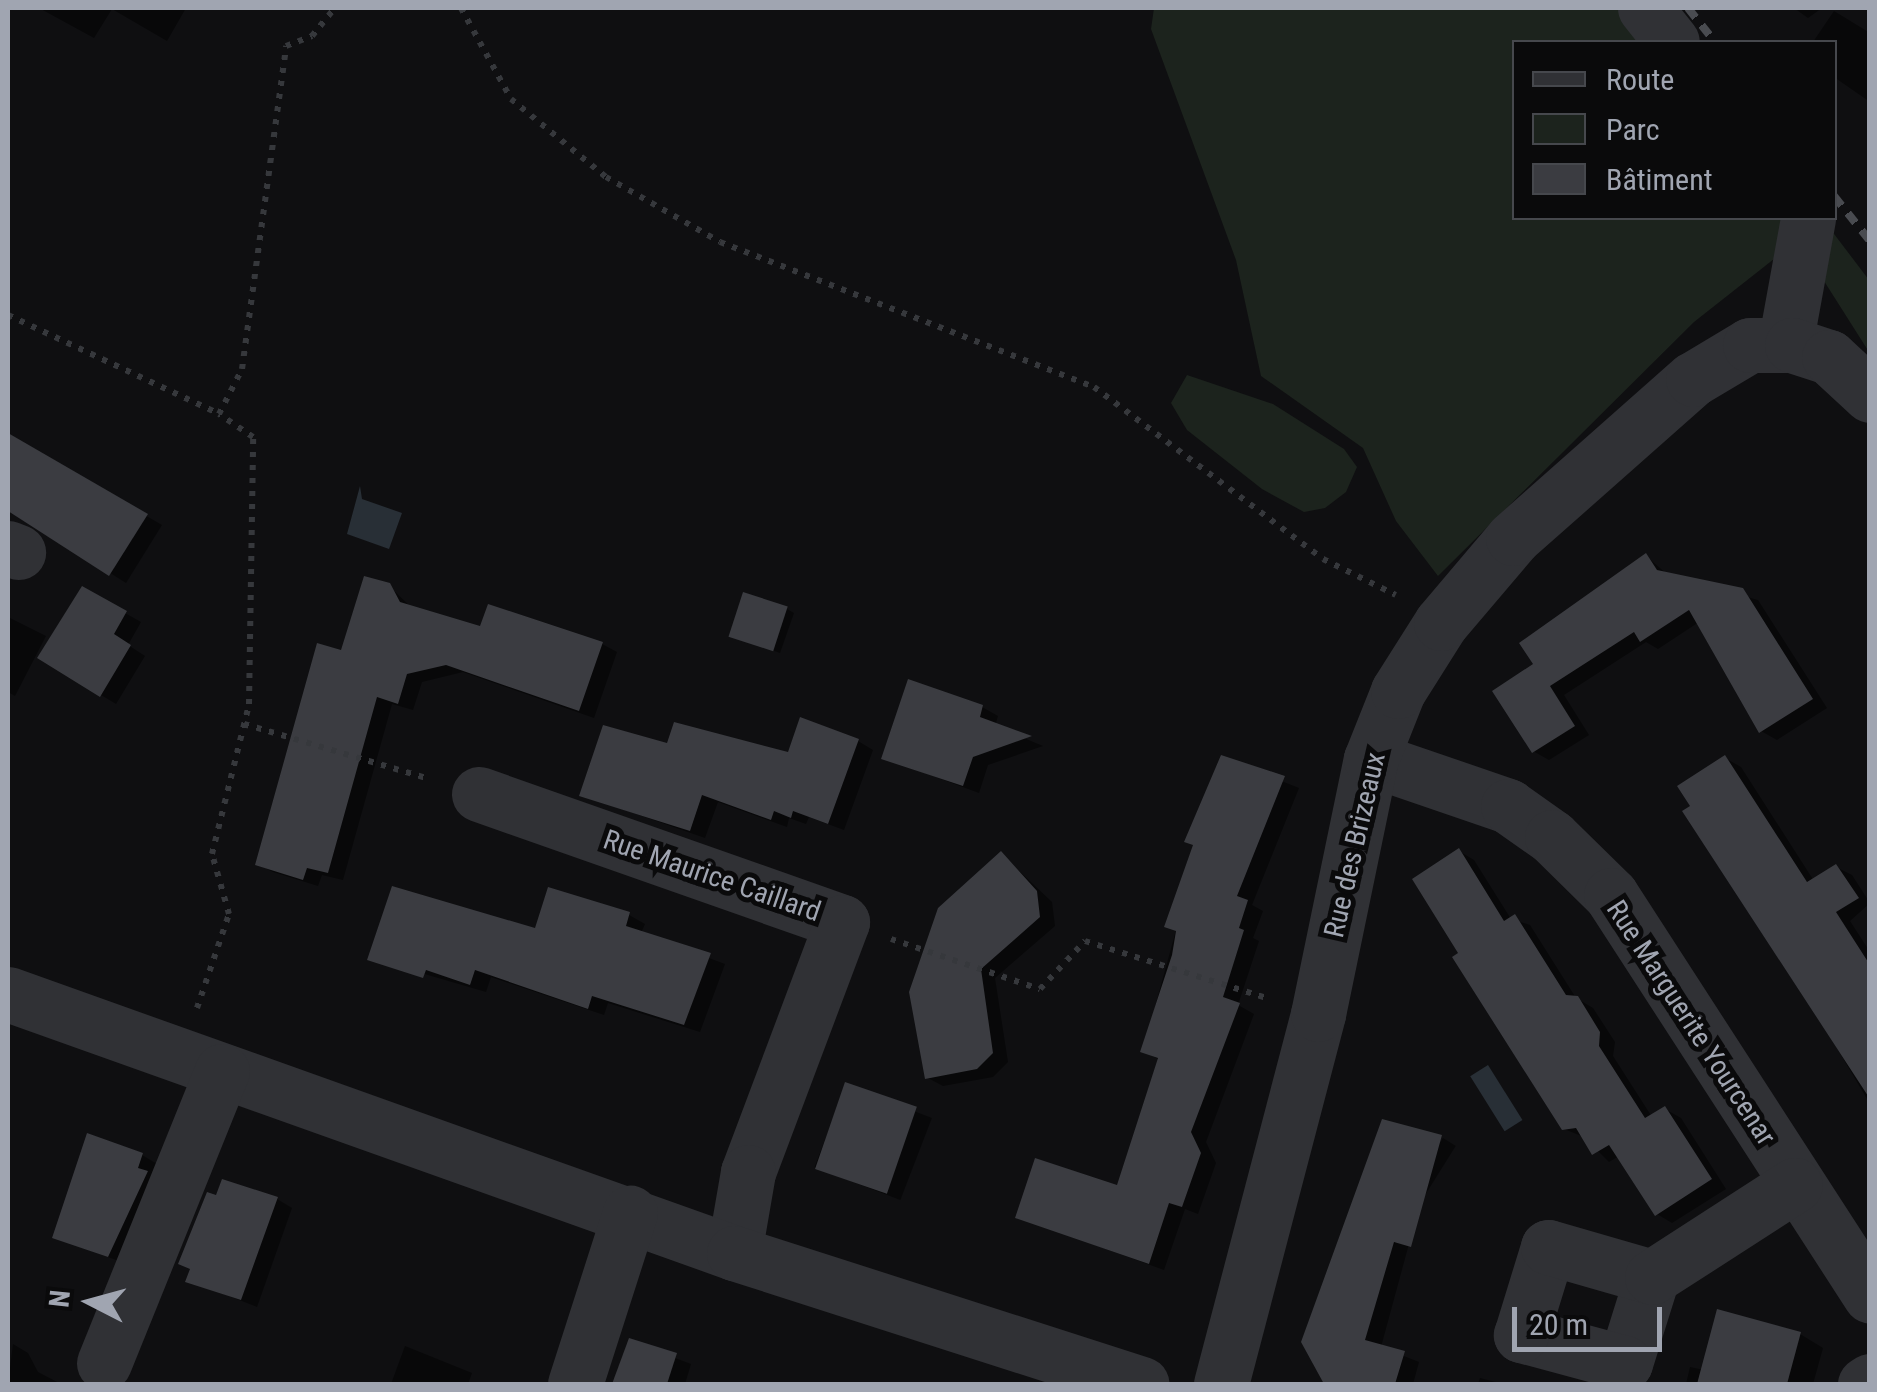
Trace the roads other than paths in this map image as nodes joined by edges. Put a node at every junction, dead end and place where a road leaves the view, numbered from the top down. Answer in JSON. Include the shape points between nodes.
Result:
{"nodes":[{"id":1,"x":1645,"y":8,"type":"edge"},
{"id":2,"x":1670,"y":40,"type":"edge"},
{"id":3,"x":1808,"y":220,"type":"edge"},
{"id":4,"x":1785,"y":345,"type":"junction"},
{"id":5,"x":1870,"y":395,"type":"edge"},
{"id":6,"x":1370,"y":759,"type":"junction"},
{"id":7,"x":479,"y":794,"type":"road end"},
{"id":8,"x":8,"y":994,"type":"edge"},
{"id":9,"x":201,"y":1064,"type":"junction"},
{"id":10,"x":1794,"y":1185,"type":"junction"},
{"id":11,"x":630,"y":1212,"type":"junction"},
{"id":12,"x":734,"y":1253,"type":"junction"},
{"id":13,"x":1652,"y":1277,"type":"dead end"},
{"id":14,"x":1870,"y":1296,"type":"edge"},
{"id":15,"x":104,"y":1363,"type":"dead end"},
{"id":16,"x":574,"y":1384,"type":"edge"},
{"id":17,"x":1141,"y":1384,"type":"edge"},
{"id":18,"x":1221,"y":1384,"type":"edge"}],
"edges":[{"from":1,"to":2,"type":"street"},
{"from":3,"to":4,"type":"street"},
{"from":4,"to":5,"type":"street","name":"Rue des Brizeaux","via":[[1829,357]]},
{"from":4,"to":6,"type":"street","name":"Rue des Brizeaux","via":[[1750,345],[1694,379],[1513,538],[1440,622],[1398,690]]},
{"from":6,"to":10,"type":"street","name":"Rue Marguerite Yourcenar","via":[[1508,806],[1552,837],[1610,895]]},
{"from":6,"to":18,"type":"street","name":"Rue des Brizeaux","via":[[1318,1014]]},
{"from":7,"to":12,"type":"street","name":"Rue Maurice Caillard","via":[[842,922],[748,1172]]},
{"from":8,"to":9,"type":"street"},
{"from":9,"to":11,"type":"street"},
{"from":9,"to":15,"type":"street"},
{"from":10,"to":13,"type":"street"},
{"from":10,"to":14,"type":"street","name":"Rue Marguerite Yourcenar"},
{"from":11,"to":12,"type":"street"},
{"from":11,"to":16,"type":"street"},
{"from":12,"to":17,"type":"street"}]}
